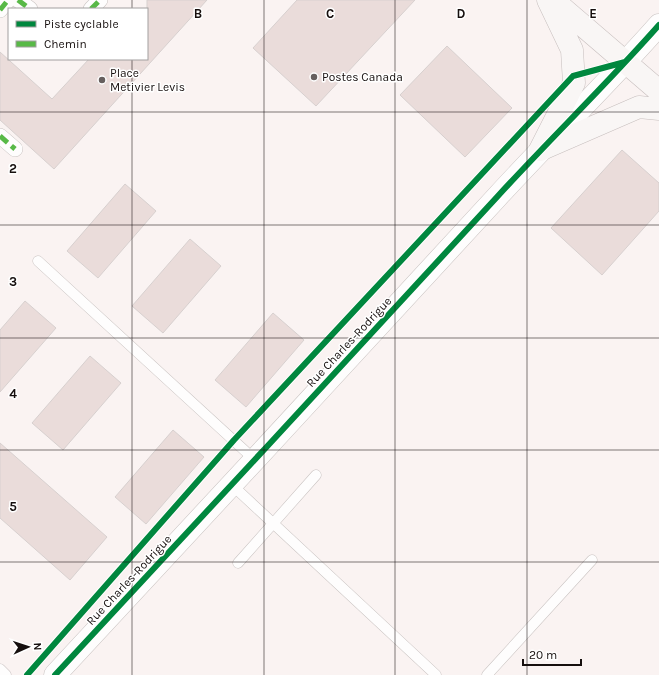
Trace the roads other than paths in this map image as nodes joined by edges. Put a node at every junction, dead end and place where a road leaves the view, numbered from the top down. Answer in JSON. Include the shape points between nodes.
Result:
{"nodes":[{"id":1,"x":8,"y":0,"type":"edge"},
{"id":2,"x":18,"y":0,"type":"edge"},
{"id":3,"x":100,"y":0,"type":"edge"},
{"id":4,"x":548,"y":0,"type":"edge"},
{"id":5,"x":552,"y":0,"type":"edge"},
{"id":6,"x":29,"y":8,"type":"edge"},
{"id":7,"x":92,"y":8,"type":"edge"},
{"id":8,"x":0,"y":10,"type":"edge"},
{"id":9,"x":659,"y":25,"type":"edge"},
{"id":10,"x":625,"y":62,"type":"junction"},
{"id":11,"x":659,"y":92,"type":"edge"},
{"id":12,"x":659,"y":109,"type":"edge"},
{"id":13,"x":0,"y":136,"type":"edge"},
{"id":14,"x":15,"y":149,"type":"dead end"},
{"id":15,"x":540,"y":150,"type":"junction"},
{"id":16,"x":38,"y":261,"type":"dead end"},
{"id":17,"x":256,"y":460,"type":"junction"},
{"id":18,"x":316,"y":475,"type":"dead end"},
{"id":19,"x":232,"y":485,"type":"junction"},
{"id":20,"x":274,"y":524,"type":"junction"},
{"id":21,"x":592,"y":560,"type":"dead end"},
{"id":22,"x":238,"y":563,"type":"dead end"},
{"id":23,"x":0,"y":669,"type":"edge"},
{"id":24,"x":6,"y":675,"type":"edge"},
{"id":25,"x":55,"y":675,"type":"edge"},
{"id":26,"x":436,"y":675,"type":"edge"},
{"id":27,"x":487,"y":675,"type":"edge"}],
"edges":[{"from":1,"to":8,"type":"street"},
{"from":2,"to":6,"type":"street"},
{"from":3,"to":7,"type":"street"},
{"from":4,"to":15,"type":"main road","via":[[572,50],[574,83]]},
{"from":5,"to":10,"type":"main road"},
{"from":9,"to":10,"type":"street","name":"Rue Charles-Rodrigue"},
{"from":10,"to":11,"type":"main road"},
{"from":10,"to":15,"type":"street","name":"Rue Charles-Rodrigue"},
{"from":12,"to":15,"type":"main road","via":[[639,107]]},
{"from":13,"to":14,"type":"street"},
{"from":15,"to":17,"type":"street","name":"Rue Charles-Rodrigue"},
{"from":16,"to":17,"type":"lane"},
{"from":17,"to":19,"type":"street","name":"Rue Charles-Rodrigue"},
{"from":18,"to":20,"type":"lane"},
{"from":19,"to":20,"type":"lane"},
{"from":19,"to":25,"type":"street","name":"Rue Charles-Rodrigue"},
{"from":20,"to":22,"type":"lane"},
{"from":20,"to":26,"type":"lane"},
{"from":21,"to":27,"type":"lane"},
{"from":23,"to":24,"type":"lane"}]}
